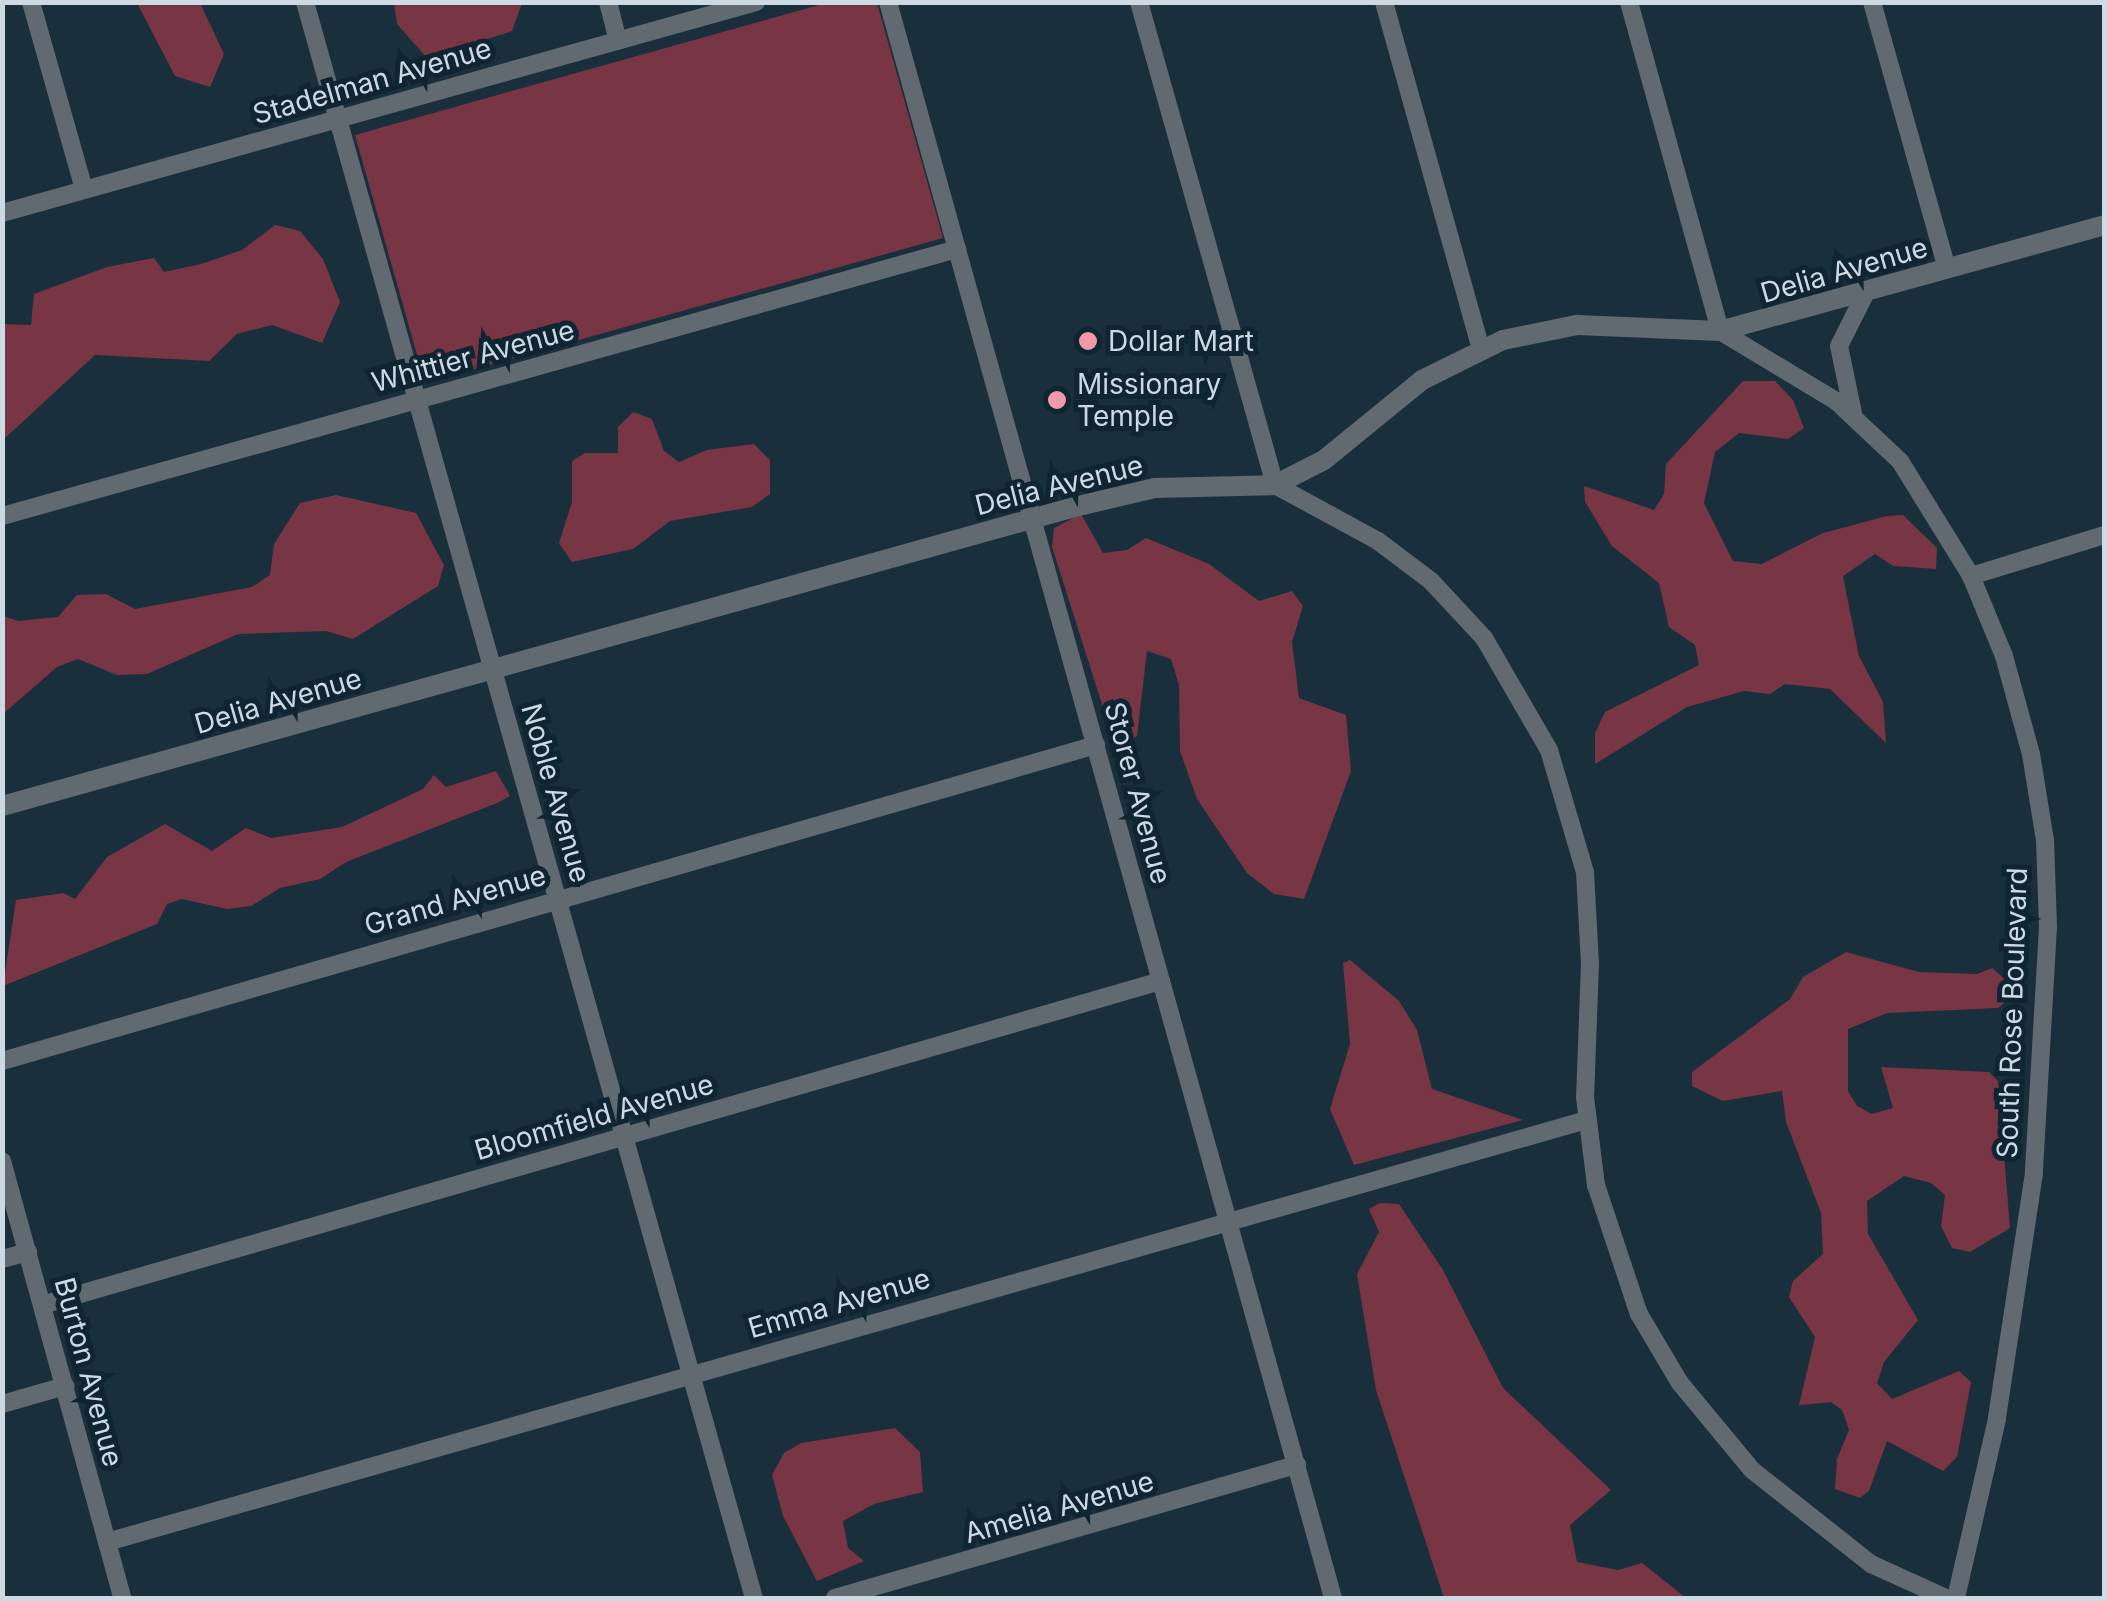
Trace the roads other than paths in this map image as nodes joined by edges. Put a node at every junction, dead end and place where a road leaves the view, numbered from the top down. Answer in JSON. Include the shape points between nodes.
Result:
{"nodes":[{"id":1,"x":31,"y":2,"type":"edge"},
{"id":2,"x":305,"y":2,"type":"edge"},
{"id":3,"x":608,"y":2,"type":"edge"},
{"id":4,"x":756,"y":2,"type":"edge"},
{"id":5,"x":888,"y":2,"type":"edge"},
{"id":6,"x":1139,"y":2,"type":"edge"},
{"id":7,"x":1384,"y":2,"type":"edge"},
{"id":8,"x":1629,"y":2,"type":"edge"},
{"id":9,"x":1872,"y":2,"type":"edge"},
{"id":10,"x":618,"y":41,"type":"junction"},
{"id":11,"x":337,"y":119,"type":"junction"},
{"id":12,"x":84,"y":189,"type":"junction"},
{"id":13,"x":2,"y":212,"type":"edge"},
{"id":14,"x":2104,"y":225,"type":"edge"},
{"id":15,"x":958,"y":249,"type":"junction"},
{"id":16,"x":1947,"y":269,"type":"junction"},
{"id":17,"x":1866,"y":292,"type":"junction"},
{"id":18,"x":1720,"y":331,"type":"junction"},
{"id":19,"x":1481,"y":350,"type":"junction"},
{"id":20,"x":418,"y":399,"type":"junction"},
{"id":21,"x":1854,"y":414,"type":"junction"},
{"id":22,"x":1275,"y":485,"type":"junction"},
{"id":23,"x":2,"y":516,"type":"edge"},
{"id":24,"x":1032,"y":518,"type":"junction"},
{"id":25,"x":2104,"y":535,"type":"edge"},
{"id":26,"x":1971,"y":576,"type":"junction"},
{"id":27,"x":492,"y":670,"type":"junction"},
{"id":28,"x":1096,"y":745,"type":"junction"},
{"id":29,"x":2,"y":806,"type":"edge"},
{"id":30,"x":557,"y":899,"type":"junction"},
{"id":31,"x":1161,"y":981,"type":"junction"},
{"id":32,"x":2,"y":1062,"type":"edge"},
{"id":33,"x":1586,"y":1120,"type":"junction"},
{"id":34,"x":624,"y":1137,"type":"junction"},
{"id":35,"x":2,"y":1161,"type":"edge"},
{"id":36,"x":1228,"y":1220,"type":"junction"},
{"id":37,"x":28,"y":1252,"type":"junction"},
{"id":38,"x":2,"y":1259,"type":"edge"},
{"id":39,"x":42,"y":1305,"type":"junction"},
{"id":40,"x":690,"y":1374,"type":"junction"},
{"id":41,"x":65,"y":1386,"type":"junction"},
{"id":42,"x":2,"y":1404,"type":"edge"},
{"id":43,"x":1297,"y":1465,"type":"junction"},
{"id":44,"x":107,"y":1542,"type":"junction"},
{"id":45,"x":122,"y":1598,"type":"edge"},
{"id":46,"x":754,"y":1598,"type":"edge"},
{"id":47,"x":836,"y":1598,"type":"edge"},
{"id":48,"x":1334,"y":1598,"type":"edge"},
{"id":49,"x":1946,"y":1598,"type":"edge"},
{"id":50,"x":1956,"y":1598,"type":"edge"}],
"edges":[{"from":1,"to":12,"type":"street"},
{"from":2,"to":11,"type":"street","name":"Noble Avenue"},
{"from":3,"to":10,"type":"street"},
{"from":4,"to":10,"type":"street","name":"Stadelman Avenue"},
{"from":5,"to":15,"type":"street","name":"Storer Avenue"},
{"from":6,"to":22,"type":"street"},
{"from":7,"to":19,"type":"street"},
{"from":8,"to":18,"type":"street"},
{"from":9,"to":16,"type":"street"},
{"from":10,"to":11,"type":"street","name":"Stadelman Avenue"},
{"from":11,"to":12,"type":"street","name":"Stadelman Avenue"},
{"from":11,"to":20,"type":"street","name":"Noble Avenue"},
{"from":12,"to":13,"type":"street","name":"Stadelman Avenue"},
{"from":14,"to":16,"type":"street","name":"Delia Avenue"},
{"from":15,"to":20,"type":"street","name":"Whittier Avenue"},
{"from":15,"to":24,"type":"street","name":"Storer Avenue"},
{"from":16,"to":17,"type":"street","name":"Delia Avenue"},
{"from":17,"to":18,"type":"street","name":"Delia Avenue"},
{"from":17,"to":21,"type":"street","via":[[1839,346]]},
{"from":18,"to":19,"type":"street","name":"Delia Avenue","via":[[1578,325]]},
{"from":18,"to":21,"type":"street","name":"South Rose Boulevard"},
{"from":19,"to":22,"type":"street","name":"Delia Avenue","via":[[1422,380],[1324,460]]},
{"from":20,"to":23,"type":"street","name":"Whittier Avenue"},
{"from":20,"to":27,"type":"street","name":"Noble Avenue"},
{"from":21,"to":26,"type":"street","name":"South Rose Boulevard","via":[[1900,462]]},
{"from":22,"to":24,"type":"street","name":"Delia Avenue","via":[[1155,488]]},
{"from":22,"to":33,"type":"street","via":[[1378,540],[1431,581],[1484,638],[1538,727],[1566,795],[1585,872]]},
{"from":24,"to":27,"type":"street","name":"Delia Avenue"},
{"from":24,"to":28,"type":"street","name":"Storer Avenue"},
{"from":25,"to":26,"type":"street"},
{"from":26,"to":50,"type":"street","name":"South Rose Boulevard","via":[[2004,656],[2031,754],[2045,840],[2048,927],[2034,1174],[2019,1290]]},
{"from":27,"to":29,"type":"street","name":"Delia Avenue"},
{"from":27,"to":30,"type":"street","name":"Noble Avenue"},
{"from":28,"to":30,"type":"street","name":"Grand Avenue"},
{"from":28,"to":31,"type":"street","name":"Storer Avenue"},
{"from":30,"to":32,"type":"street","name":"Grand Avenue"},
{"from":30,"to":34,"type":"street","name":"Noble Avenue"},
{"from":31,"to":34,"type":"street","name":"Bloomfield Avenue"},
{"from":31,"to":36,"type":"street","name":"Storer Avenue"},
{"from":33,"to":36,"type":"street","name":"Emma Avenue"},
{"from":33,"to":49,"type":"street","via":[[1621,1270],[1660,1354],[1704,1416],[1752,1470],[1834,1539],[1895,1577]]},
{"from":34,"to":39,"type":"street","name":"Bloomfield Avenue"},
{"from":34,"to":40,"type":"street","name":"Noble Avenue"},
{"from":35,"to":37,"type":"street","name":"Burton Avenue"},
{"from":36,"to":40,"type":"street","name":"Emma Avenue"},
{"from":36,"to":43,"type":"street","name":"Storer Avenue"},
{"from":37,"to":38,"type":"street"},
{"from":37,"to":39,"type":"street","name":"Burton Avenue"},
{"from":39,"to":41,"type":"street","name":"Burton Avenue"},
{"from":40,"to":44,"type":"street","name":"Emma Avenue"},
{"from":40,"to":46,"type":"street","name":"Noble Avenue"},
{"from":41,"to":42,"type":"street"},
{"from":41,"to":44,"type":"street","name":"Burton Avenue"},
{"from":43,"to":47,"type":"street","name":"Amelia Avenue"},
{"from":43,"to":48,"type":"street","name":"Storer Avenue"},
{"from":44,"to":45,"type":"street","name":"Burton Avenue"}]}
